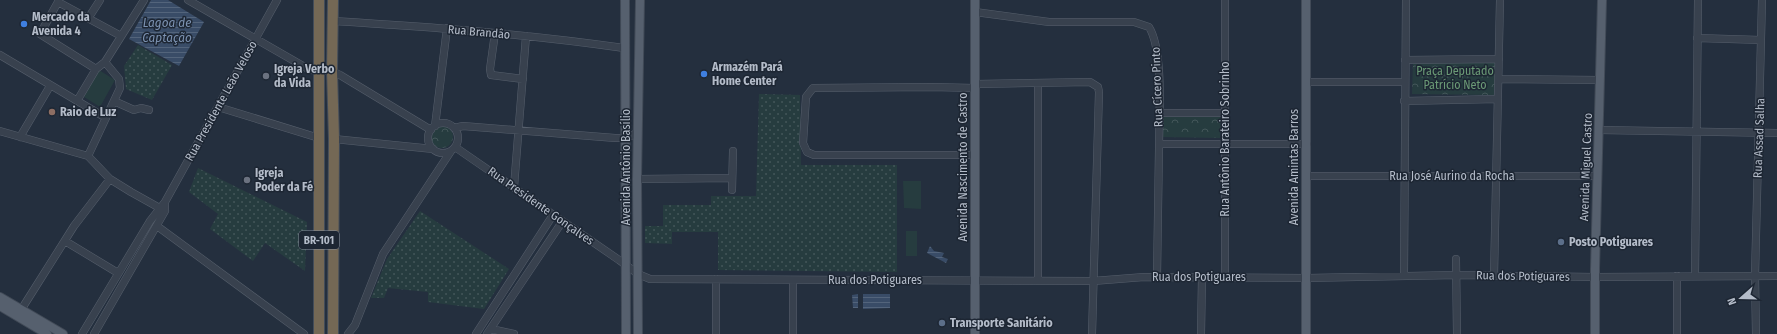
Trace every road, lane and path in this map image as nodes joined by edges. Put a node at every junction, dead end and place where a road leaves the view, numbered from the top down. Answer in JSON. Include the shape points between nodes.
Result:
{"nodes":[{"id":1,"x":100,"y":0,"type":"edge"},
{"id":2,"x":144,"y":0,"type":"edge"},
{"id":3,"x":188,"y":0,"type":"edge"},
{"id":4,"x":277,"y":0,"type":"edge"},
{"id":5,"x":319,"y":0,"type":"edge"},
{"id":6,"x":334,"y":0,"type":"edge"},
{"id":7,"x":625,"y":0,"type":"edge"},
{"id":8,"x":640,"y":0,"type":"edge"},
{"id":9,"x":975,"y":0,"type":"edge"},
{"id":10,"x":1225,"y":0,"type":"edge"},
{"id":11,"x":1306,"y":0,"type":"edge"},
{"id":12,"x":1406,"y":0,"type":"edge"},
{"id":13,"x":1500,"y":0,"type":"edge"},
{"id":14,"x":1602,"y":0,"type":"edge"},
{"id":15,"x":1698,"y":0,"type":"edge"},
{"id":16,"x":1762,"y":0,"type":"edge"},
{"id":17,"x":975,"y":12,"type":"junction"},
{"id":18,"x":91,"y":14,"type":"dead end"},
{"id":19,"x":333,"y":21,"type":"junction"},
{"id":20,"x":446,"y":28,"type":"junction"},
{"id":21,"x":495,"y":34,"type":"junction"},
{"id":22,"x":121,"y":36,"type":"junction"},
{"id":23,"x":526,"y":36,"type":"junction"},
{"id":24,"x":1697,"y":38,"type":"junction"},
{"id":25,"x":255,"y":39,"type":"junction"},
{"id":26,"x":1761,"y":40,"type":"junction"},
{"id":27,"x":624,"y":48,"type":"junction"},
{"id":28,"x":0,"y":55,"type":"edge"},
{"id":29,"x":1499,"y":59,"type":"junction"},
{"id":30,"x":1405,"y":60,"type":"junction"},
{"id":31,"x":105,"y":62,"type":"junction"},
{"id":32,"x":96,"y":69,"type":"junction"},
{"id":33,"x":318,"y":71,"type":"junction"},
{"id":34,"x":332,"y":71,"type":"junction"},
{"id":35,"x":523,"y":79,"type":"junction"},
{"id":36,"x":1499,"y":79,"type":"junction"},
{"id":37,"x":1600,"y":80,"type":"junction"},
{"id":38,"x":1306,"y":82,"type":"junction"},
{"id":39,"x":1405,"y":82,"type":"junction"},
{"id":40,"x":1038,"y":84,"type":"junction"},
{"id":41,"x":50,"y":86,"type":"junction"},
{"id":42,"x":975,"y":86,"type":"junction"},
{"id":43,"x":1498,"y":99,"type":"junction"},
{"id":44,"x":77,"y":101,"type":"junction"},
{"id":45,"x":114,"y":101,"type":"junction"},
{"id":46,"x":1404,"y":101,"type":"junction"},
{"id":47,"x":218,"y":106,"type":"junction"},
{"id":48,"x":149,"y":110,"type":"dead end"},
{"id":49,"x":1159,"y":113,"type":"junction"},
{"id":50,"x":1225,"y":113,"type":"junction"},
{"id":51,"x":106,"y":118,"type":"junction"},
{"id":52,"x":433,"y":128,"type":"junction"},
{"id":53,"x":454,"y":128,"type":"junction"},
{"id":54,"x":518,"y":130,"type":"junction"},
{"id":55,"x":1599,"y":130,"type":"junction"},
{"id":56,"x":0,"y":131,"type":"edge"},
{"id":57,"x":1696,"y":132,"type":"junction"},
{"id":58,"x":1759,"y":132,"type":"junction"},
{"id":59,"x":638,"y":133,"type":"junction"},
{"id":60,"x":1777,"y":133,"type":"edge"},
{"id":61,"x":20,"y":136,"type":"junction"},
{"id":62,"x":319,"y":138,"type":"junction"},
{"id":63,"x":626,"y":138,"type":"junction"},
{"id":64,"x":334,"y":139,"type":"junction"},
{"id":65,"x":1159,"y":144,"type":"junction"},
{"id":66,"x":1307,"y":144,"type":"junction"},
{"id":67,"x":1225,"y":145,"type":"junction"},
{"id":68,"x":433,"y":149,"type":"junction"},
{"id":69,"x":453,"y":149,"type":"junction"},
{"id":70,"x":733,"y":151,"type":"dead end"},
{"id":71,"x":975,"y":155,"type":"junction"},
{"id":72,"x":88,"y":156,"type":"junction"},
{"id":73,"x":1306,"y":176,"type":"junction"},
{"id":74,"x":1405,"y":176,"type":"junction"},
{"id":75,"x":1496,"y":176,"type":"junction"},
{"id":76,"x":1597,"y":176,"type":"junction"},
{"id":77,"x":732,"y":178,"type":"junction"},
{"id":78,"x":110,"y":179,"type":"junction"},
{"id":79,"x":637,"y":179,"type":"junction"},
{"id":80,"x":514,"y":187,"type":"junction"},
{"id":81,"x":732,"y":190,"type":"dead end"},
{"id":82,"x":164,"y":206,"type":"junction"},
{"id":83,"x":553,"y":215,"type":"junction"},
{"id":84,"x":562,"y":222,"type":"junction"},
{"id":85,"x":157,"y":226,"type":"junction"},
{"id":86,"x":65,"y":241,"type":"junction"},
{"id":87,"x":1456,"y":259,"type":"dead end"},
{"id":88,"x":626,"y":265,"type":"junction"},
{"id":89,"x":118,"y":273,"type":"junction"},
{"id":90,"x":638,"y":274,"type":"junction"},
{"id":91,"x":1404,"y":275,"type":"junction"},
{"id":92,"x":1457,"y":275,"type":"junction"},
{"id":93,"x":1494,"y":276,"type":"junction"},
{"id":94,"x":1677,"y":276,"type":"junction"},
{"id":95,"x":1695,"y":276,"type":"junction"},
{"id":96,"x":1755,"y":276,"type":"junction"},
{"id":97,"x":1777,"y":276,"type":"edge"},
{"id":98,"x":1157,"y":277,"type":"junction"},
{"id":99,"x":1202,"y":277,"type":"junction"},
{"id":100,"x":1595,"y":277,"type":"junction"},
{"id":101,"x":1225,"y":278,"type":"junction"},
{"id":102,"x":1307,"y":278,"type":"junction"},
{"id":103,"x":716,"y":280,"type":"junction"},
{"id":104,"x":793,"y":280,"type":"junction"},
{"id":105,"x":1038,"y":280,"type":"junction"},
{"id":106,"x":975,"y":281,"type":"junction"},
{"id":107,"x":1093,"y":281,"type":"junction"},
{"id":108,"x":0,"y":297,"type":"edge"},
{"id":109,"x":0,"y":306,"type":"edge"},
{"id":110,"x":22,"y":310,"type":"junction"},
{"id":111,"x":489,"y":331,"type":"edge"},
{"id":112,"x":47,"y":334,"type":"edge"},
{"id":113,"x":63,"y":334,"type":"edge"},
{"id":114,"x":82,"y":334,"type":"edge"},
{"id":115,"x":94,"y":334,"type":"edge"},
{"id":116,"x":304,"y":334,"type":"edge"},
{"id":117,"x":319,"y":334,"type":"edge"},
{"id":118,"x":333,"y":334,"type":"edge"},
{"id":119,"x":348,"y":334,"type":"edge"},
{"id":120,"x":476,"y":334,"type":"edge"},
{"id":121,"x":514,"y":334,"type":"edge"},
{"id":122,"x":626,"y":334,"type":"edge"},
{"id":123,"x":638,"y":334,"type":"edge"},
{"id":124,"x":716,"y":334,"type":"edge"},
{"id":125,"x":793,"y":334,"type":"edge"},
{"id":126,"x":975,"y":334,"type":"edge"},
{"id":127,"x":1092,"y":334,"type":"edge"},
{"id":128,"x":1202,"y":334,"type":"edge"},
{"id":129,"x":1306,"y":334,"type":"edge"},
{"id":130,"x":1457,"y":334,"type":"edge"},
{"id":131,"x":1595,"y":334,"type":"edge"},
{"id":132,"x":1677,"y":334,"type":"edge"},
{"id":133,"x":1756,"y":334,"type":"edge"}],
"edges":[{"from":1,"to":18,"type":"street"},
{"from":2,"to":22,"type":"street"},
{"from":3,"to":25,"type":"street"},
{"from":4,"to":25,"type":"street","name":"Rua Presidente Leão Veloso"},
{"from":5,"to":33,"type":"highway","number":"BR-101"},
{"from":6,"to":19,"type":"highway","number":"BR-101"},
{"from":7,"to":27,"type":"main road","name":"Avenida Antônio Basílio"},
{"from":8,"to":59,"type":"main road","name":"Avenida Antônio Basílio"},
{"from":9,"to":17,"type":"main road","name":"Avenida Nascimento de Castro"},
{"from":10,"to":50,"type":"street","name":"Rua Antônio Barateiro Sobrinho"},
{"from":11,"to":38,"type":"main road","name":"Avenida Amintas Barros"},
{"from":12,"to":30,"type":"street"},
{"from":13,"to":29,"type":"street"},
{"from":14,"to":37,"type":"main road","name":"Avenida Miguel Castro"},
{"from":15,"to":24,"type":"street"},
{"from":16,"to":26,"type":"street","name":"Rua Assad Salha"},
{"from":17,"to":42,"type":"main road","name":"Avenida Nascimento de Castro"},
{"from":17,"to":49,"type":"street","name":"Rua Cícero Pinto","via":[[1049,22],[1134,22],[1146,25],[1153,32],[1157,48]]},
{"from":19,"to":20,"type":"street","name":"Rua Brandâo"},
{"from":19,"to":34,"type":"highway","number":"BR-101"},
{"from":20,"to":21,"type":"street","name":"Rua Brandâo"},
{"from":20,"to":52,"type":"street"},
{"from":21,"to":23,"type":"street","name":"Rua Brandâo"},
{"from":21,"to":35,"type":"street","via":[[490,73],[493,76]]},
{"from":22,"to":31,"type":"street"},
{"from":22,"to":32,"type":"street","via":[[58,2],[40,34]]},
{"from":23,"to":27,"type":"street","name":"Rua Brandâo"},
{"from":23,"to":35,"type":"street"},
{"from":24,"to":26,"type":"street"},
{"from":24,"to":57,"type":"street"},
{"from":25,"to":33,"type":"street","via":[[310,70]]},
{"from":25,"to":47,"type":"street","name":"Rua Presidente Leão Veloso"},
{"from":26,"to":58,"type":"street","name":"Rua Assad Salha"},
{"from":27,"to":63,"type":"main road","name":"Avenida Antônio Basílio"},
{"from":28,"to":41,"type":"street"},
{"from":29,"to":30,"type":"street"},
{"from":29,"to":36,"type":"street"},
{"from":30,"to":39,"type":"street"},
{"from":31,"to":32,"type":"street"},
{"from":31,"to":45,"type":"street","via":[[120,82]]},
{"from":32,"to":44,"type":"street"},
{"from":33,"to":34,"type":"street"},
{"from":33,"to":62,"type":"highway","number":"BR-101"},
{"from":34,"to":52,"type":"street"},
{"from":34,"to":64,"type":"highway","number":"BR-101"},
{"from":35,"to":54,"type":"street"},
{"from":36,"to":37,"type":"street"},
{"from":36,"to":43,"type":"street"},
{"from":37,"to":55,"type":"main road","name":"Avenida Miguel Castro"},
{"from":38,"to":39,"type":"street"},
{"from":38,"to":66,"type":"main road","name":"Avenida Amintas Barros"},
{"from":39,"to":46,"type":"street"},
{"from":40,"to":42,"type":"street"},
{"from":40,"to":105,"type":"street"},
{"from":40,"to":107,"type":"street","via":[[1090,82],[1096,85],[1099,92]]},
{"from":41,"to":44,"type":"street"},
{"from":41,"to":61,"type":"street"},
{"from":42,"to":71,"type":"main road","name":"Avenida Nascimento de Castro"},
{"from":42,"to":71,"type":"street","via":[[817,87],[806,97],[803,143],[811,155]]},
{"from":43,"to":46,"type":"street"},
{"from":43,"to":75,"type":"street"},
{"from":44,"to":51,"type":"street"},
{"from":45,"to":48,"type":"street","via":[[134,110]]},
{"from":45,"to":51,"type":"street"},
{"from":46,"to":74,"type":"street"},
{"from":47,"to":62,"type":"street"},
{"from":47,"to":82,"type":"street","name":"Rua Presidente Leão Veloso"},
{"from":49,"to":50,"type":"street"},
{"from":49,"to":65,"type":"street","name":"Rua Cícero Pinto"},
{"from":50,"to":67,"type":"street","name":"Rua Antônio Barateiro Sobrinho"},
{"from":51,"to":72,"type":"street"},
{"from":52,"to":53,"type":"street","via":[[447,124]]},
{"from":52,"to":68,"type":"street","via":[[428,140]]},
{"from":53,"to":54,"type":"street","via":[[463,126]]},
{"from":53,"to":69,"type":"street","via":[[458,135]]},
{"from":54,"to":63,"type":"street"},
{"from":54,"to":80,"type":"street"},
{"from":55,"to":57,"type":"street"},
{"from":55,"to":76,"type":"main road","name":"Avenida Miguel Castro"},
{"from":56,"to":61,"type":"street"},
{"from":57,"to":58,"type":"street"},
{"from":57,"to":95,"type":"street"},
{"from":58,"to":60,"type":"street"},
{"from":58,"to":96,"type":"street","name":"Rua Assad Salha"},
{"from":59,"to":63,"type":"street"},
{"from":59,"to":79,"type":"main road","name":"Avenida Antônio Basílio"},
{"from":61,"to":72,"type":"street"},
{"from":62,"to":117,"type":"highway","number":"BR-101"},
{"from":63,"to":88,"type":"main road","name":"Avenida Antônio Basílio"},
{"from":64,"to":68,"type":"street"},
{"from":64,"to":118,"type":"highway","number":"BR-101"},
{"from":65,"to":67,"type":"street"},
{"from":65,"to":98,"type":"street","name":"Rua Cícero Pinto"},
{"from":66,"to":67,"type":"street"},
{"from":66,"to":73,"type":"main road","name":"Avenida Amintas Barros"},
{"from":67,"to":101,"type":"street","name":"Rua Antônio Barateiro Sobrinho"},
{"from":68,"to":69,"type":"street","via":[[442,153]]},
{"from":69,"to":80,"type":"street","name":"Rua Presidente Gonçalves"},
{"from":69,"to":119,"type":"street","via":[[383,254],[355,325]]},
{"from":70,"to":77,"type":"street"},
{"from":71,"to":106,"type":"main road","name":"Avenida Nascimento de Castro"},
{"from":72,"to":78,"type":"street"},
{"from":73,"to":74,"type":"street","name":"Rua José Aurino da Rocha"},
{"from":73,"to":102,"type":"main road","name":"Avenida Amintas Barros"},
{"from":74,"to":75,"type":"street","name":"Rua José Aurino da Rocha"},
{"from":74,"to":91,"type":"street"},
{"from":75,"to":76,"type":"street","name":"Rua José Aurino da Rocha"},
{"from":75,"to":93,"type":"street"},
{"from":76,"to":100,"type":"main road","name":"Avenida Miguel Castro"},
{"from":77,"to":79,"type":"street"},
{"from":77,"to":81,"type":"street"},
{"from":78,"to":82,"type":"street","via":[[131,192]]},
{"from":78,"to":86,"type":"street"},
{"from":79,"to":90,"type":"main road","name":"Avenida Antônio Basílio"},
{"from":80,"to":83,"type":"street","name":"Rua Presidente Gonçalves"},
{"from":82,"to":85,"type":"street","name":"Rua Presidente Leão Veloso"},
{"from":82,"to":89,"type":"street","name":"Rua Presidente Leão Veloso"},
{"from":83,"to":84,"type":"street","name":"Rua Presidente Gonçalves"},
{"from":83,"to":120,"type":"street"},
{"from":84,"to":88,"type":"street","name":"Rua Presidente Gonçalves"},
{"from":84,"to":111,"type":"street"},
{"from":85,"to":115,"type":"street","name":"Rua Presidente Leão Veloso"},
{"from":85,"to":116,"type":"street"},
{"from":86,"to":89,"type":"street"},
{"from":86,"to":110,"type":"street"},
{"from":87,"to":92,"type":"street"},
{"from":88,"to":90,"type":"street","name":"Rua dos Potiguares"},
{"from":88,"to":122,"type":"main road","name":"Avenida Antônio Basílio"},
{"from":89,"to":114,"type":"street","name":"Rua Presidente Leão Veloso"},
{"from":90,"to":103,"type":"street","name":"Rua dos Potiguares","via":[[650,279]]},
{"from":90,"to":123,"type":"main road","name":"Avenida Antônio Basílio"},
{"from":91,"to":92,"type":"street","name":"Rua dos Potiguares"},
{"from":91,"to":102,"type":"street","name":"Rua dos Potiguares"},
{"from":92,"to":93,"type":"street","name":"Rua dos Potiguares"},
{"from":92,"to":130,"type":"street"},
{"from":93,"to":100,"type":"street","name":"Rua dos Potiguares"},
{"from":94,"to":95,"type":"street","name":"Rua dos Potiguares"},
{"from":94,"to":100,"type":"street","name":"Rua dos Potiguares"},
{"from":94,"to":132,"type":"street"},
{"from":95,"to":96,"type":"street","name":"Rua dos Potiguares"},
{"from":96,"to":97,"type":"street","name":"Rua dos Potiguares"},
{"from":96,"to":133,"type":"street","name":"Rua Assad Salha"},
{"from":98,"to":99,"type":"street","name":"Rua dos Potiguares"},
{"from":98,"to":107,"type":"street","name":"Rua dos Potiguares"},
{"from":99,"to":101,"type":"street","name":"Rua dos Potiguares"},
{"from":99,"to":128,"type":"street"},
{"from":100,"to":131,"type":"main road","name":"Avenida Miguel Castro"},
{"from":101,"to":102,"type":"street","name":"Rua dos Potiguares"},
{"from":102,"to":129,"type":"main road","name":"Avenida Amintas Barros"},
{"from":103,"to":104,"type":"street","name":"Rua dos Potiguares"},
{"from":103,"to":124,"type":"street"},
{"from":104,"to":106,"type":"street","name":"Rua dos Potiguares"},
{"from":104,"to":125,"type":"street"},
{"from":105,"to":106,"type":"street","name":"Rua dos Potiguares"},
{"from":105,"to":107,"type":"street","name":"Rua dos Potiguares"},
{"from":106,"to":126,"type":"main road","name":"Avenida Nascimento de Castro"},
{"from":107,"to":127,"type":"street"},
{"from":108,"to":110,"type":"main road"},
{"from":109,"to":112,"type":"main road"},
{"from":110,"to":113,"type":"main road"},
{"from":111,"to":121,"type":"street"}]}
